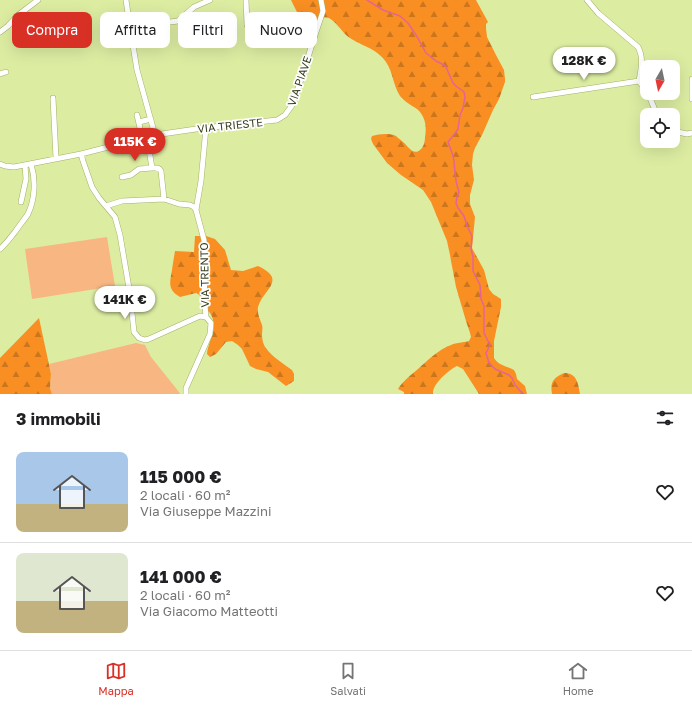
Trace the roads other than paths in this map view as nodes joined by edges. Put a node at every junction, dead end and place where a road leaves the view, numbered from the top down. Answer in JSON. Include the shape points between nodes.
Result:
{"nodes":[{"id":1,"x":38,"y":0,"type":"edge"},
{"id":2,"x":126,"y":0,"type":"edge"},
{"id":3,"x":210,"y":0,"type":"edge"},
{"id":4,"x":246,"y":0,"type":"edge"},
{"id":5,"x":321,"y":0,"type":"edge"},
{"id":6,"x":587,"y":0,"type":"edge"},
{"id":7,"x":128,"y":12,"type":"edge"},
{"id":8,"x":246,"y":12,"type":"edge"},
{"id":9,"x":170,"y":22,"type":"edge"},
{"id":10,"x":0,"y":32,"type":"edge"},
{"id":11,"x":133,"y":48,"type":"edge"},
{"id":12,"x":6,"y":72,"type":"dead end"},
{"id":13,"x":0,"y":74,"type":"edge"},
{"id":14,"x":692,"y":79,"type":"edge"},
{"id":15,"x":639,"y":81,"type":"joint"},
{"id":16,"x":533,"y":97,"type":"dead end"},
{"id":17,"x":53,"y":98,"type":"dead end"},
{"id":18,"x":692,"y":99,"type":"edge"},
{"id":19,"x":137,"y":115,"type":"dead end"},
{"id":20,"x":285,"y":115,"type":"joint"},
{"id":21,"x":151,"y":119,"type":"junction"},
{"id":22,"x":139,"y":122,"type":"junction"},
{"id":23,"x":140,"y":128,"type":"dead end"},
{"id":24,"x":206,"y":128,"type":"junction"},
{"id":25,"x":680,"y":132,"type":"edge"},
{"id":26,"x":692,"y":134,"type":"edge"},
{"id":27,"x":155,"y":135,"type":"junction"},
{"id":28,"x":148,"y":137,"type":"junction"},
{"id":29,"x":81,"y":154,"type":"junction"},
{"id":30,"x":56,"y":158,"type":"junction"},
{"id":31,"x":0,"y":164,"type":"edge"},
{"id":32,"x":31,"y":164,"type":"junction"},
{"id":33,"x":25,"y":165,"type":"junction"},
{"id":34,"x":152,"y":168,"type":"junction"},
{"id":35,"x":122,"y":177,"type":"dead end"},
{"id":36,"x":164,"y":199,"type":"junction"},
{"id":37,"x":21,"y":202,"type":"dead end"},
{"id":38,"x":106,"y":206,"type":"junction"},
{"id":39,"x":196,"y":210,"type":"junction"},
{"id":40,"x":0,"y":249,"type":"edge"},
{"id":41,"x":206,"y":317,"type":"junction"},
{"id":42,"x":186,"y":394,"type":"edge"}],
"edges":[{"from":1,"to":10,"type":"street"},
{"from":2,"to":7,"type":"street"},
{"from":3,"to":9,"type":"street","via":[[194,7],[178,21]]},
{"from":4,"to":8,"type":"street"},
{"from":5,"to":20,"type":"street","name":"VIA PIAVE","via":[[323,11],[293,104]]},
{"from":6,"to":15,"type":"street","via":[[598,13],[638,47],[642,58]]},
{"from":11,"to":21,"type":"street"},
{"from":12,"to":13,"type":"street"},
{"from":14,"to":18,"type":"street"},
{"from":15,"to":16,"type":"street"},
{"from":17,"to":30,"type":"street"},
{"from":19,"to":22,"type":"street"},
{"from":20,"to":24,"type":"street","name":"VIA TRIESTE","via":[[276,120]]},
{"from":21,"to":22,"type":"street"},
{"from":21,"to":27,"type":"street"},
{"from":22,"to":23,"type":"street"},
{"from":24,"to":27,"type":"street","name":"VIA TRIESTE"},
{"from":24,"to":39,"type":"street","name":"VIA TRENTO"},
{"from":25,"to":26,"type":"street"},
{"from":27,"to":28,"type":"street","name":"VIA TRIESTE"},
{"from":28,"to":29,"type":"street","name":"VIA TRIESTE"},
{"from":28,"to":34,"type":"street"},
{"from":29,"to":30,"type":"street","name":"VIA TRIESTE"},
{"from":29,"to":38,"type":"street","via":[[92,187]]},
{"from":30,"to":32,"type":"street","name":"VIA TRIESTE"},
{"from":31,"to":33,"type":"street","name":"VIA TRIESTE","via":[[14,167]]},
{"from":32,"to":33,"type":"street","name":"VIA TRIESTE"},
{"from":32,"to":40,"type":"street","via":[[34,190],[28,214]]},
{"from":33,"to":37,"type":"street","via":[[26,179]]},
{"from":34,"to":35,"type":"street"},
{"from":34,"to":36,"type":"street","via":[[160,169]]},
{"from":36,"to":38,"type":"street","via":[[122,201]]},
{"from":36,"to":39,"type":"street","via":[[194,207]]},
{"from":38,"to":41,"type":"street","via":[[115,217],[120,234],[134,332],[138,338],[149,339],[200,316]]},
{"from":39,"to":41,"type":"street","name":"VIA TRENTO","via":[[204,240]]},
{"from":41,"to":42,"type":"street","name":"VIA TRENTO","via":[[211,323],[210,334],[186,388]]}]}
